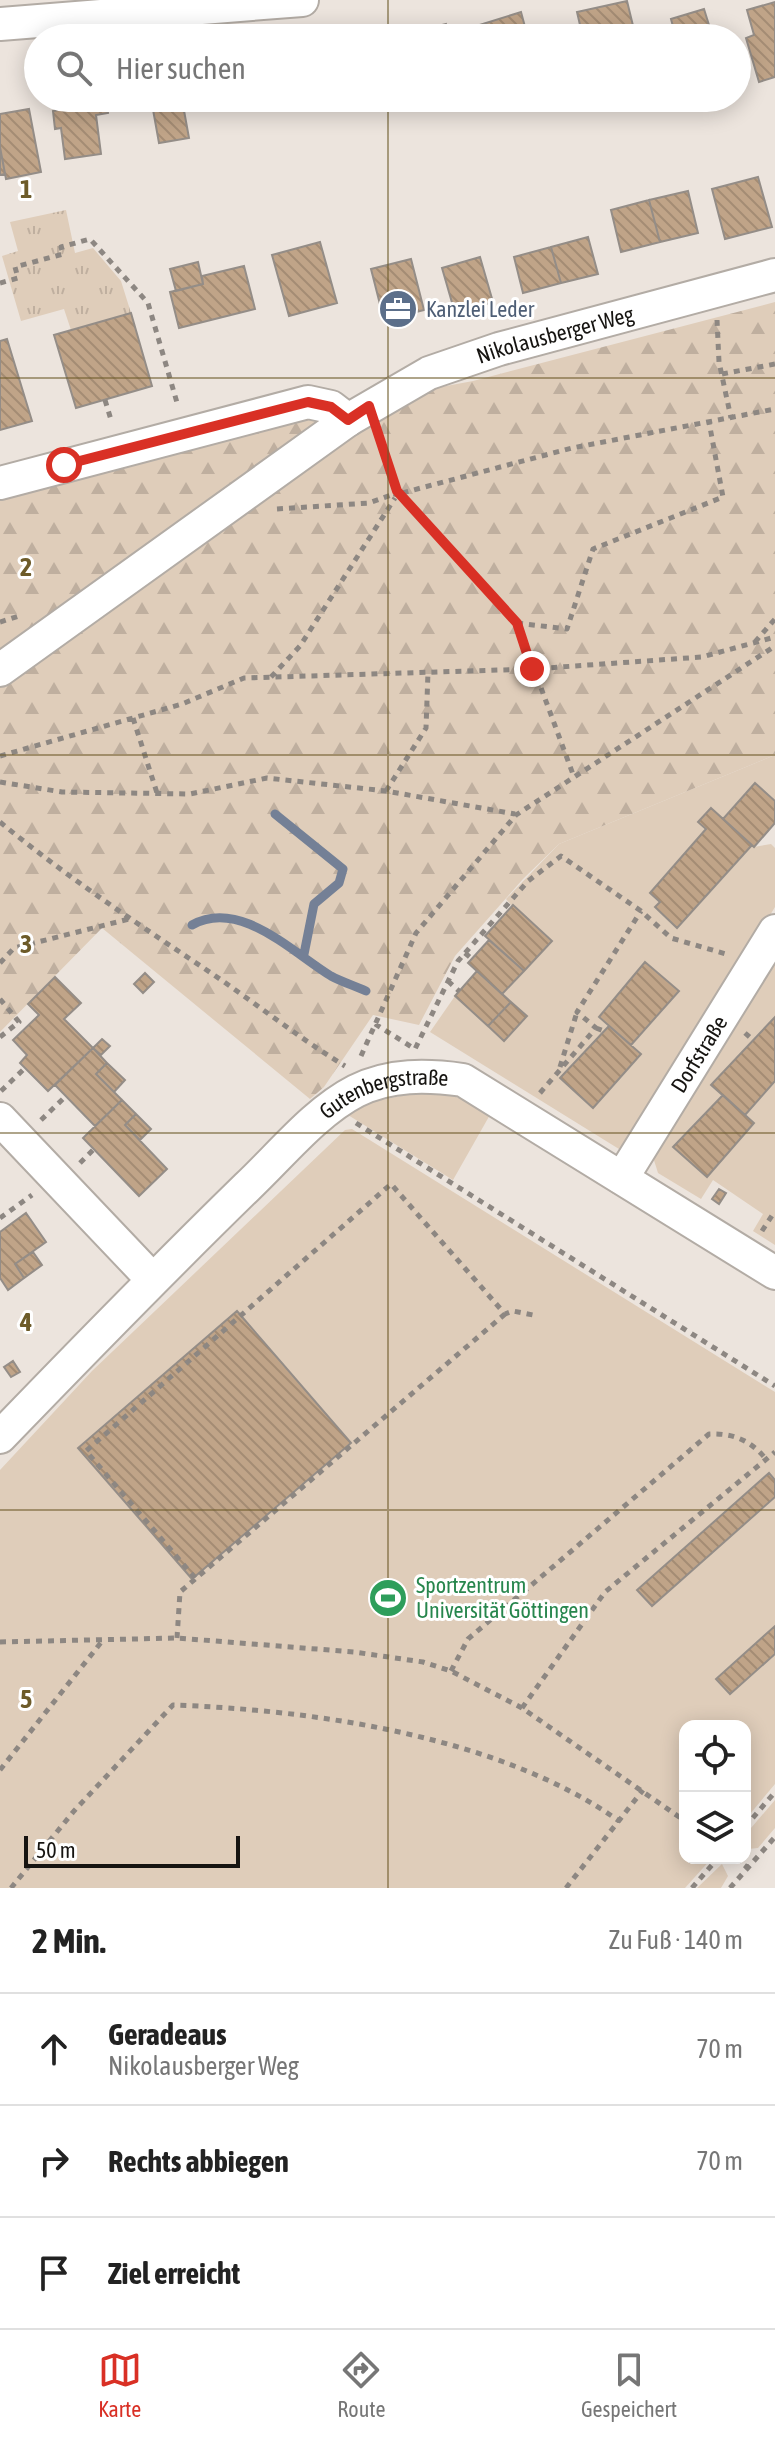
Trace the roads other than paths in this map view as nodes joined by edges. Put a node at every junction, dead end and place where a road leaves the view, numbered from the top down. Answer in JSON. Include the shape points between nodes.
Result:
{"nodes":[{"id":1,"x":302,"y":0,"type":"edge"},
{"id":2,"x":77,"y":9,"type":"edge"},
{"id":3,"x":0,"y":24,"type":"edge"},
{"id":4,"x":775,"y":275,"type":"edge"},
{"id":5,"x":358,"y":413,"type":"junction"},
{"id":6,"x":0,"y":483,"type":"edge"},
{"id":7,"x":0,"y":670,"type":"edge"},
{"id":8,"x":775,"y":931,"type":"edge"},
{"id":9,"x":0,"y":1119,"type":"edge"},
{"id":10,"x":622,"y":1178,"type":"junction"},
{"id":11,"x":775,"y":1273,"type":"edge"},
{"id":12,"x":152,"y":1279,"type":"junction"},
{"id":13,"x":0,"y":1437,"type":"edge"}],
"edges":[{"from":1,"to":2,"type":"street"},
{"from":2,"to":3,"type":"street"},
{"from":4,"to":5,"type":"street","name":"Nikolausberger Weg","via":[[499,349],[429,373]]},
{"from":5,"to":6,"type":"street","via":[[308,402]]},
{"from":5,"to":7,"type":"street","name":"Nikolausberger Weg"},
{"from":8,"to":10,"type":"street","name":"Dorfstraße"},
{"from":9,"to":12,"type":"street"},
{"from":10,"to":11,"type":"street","name":"Gutenbergstraße"},
{"from":10,"to":12,"type":"street","name":"Gutenbergstraße","via":[[463,1080],[396,1079],[347,1090]]},
{"from":12,"to":13,"type":"street","name":"Gutenbergstraße"}]}
